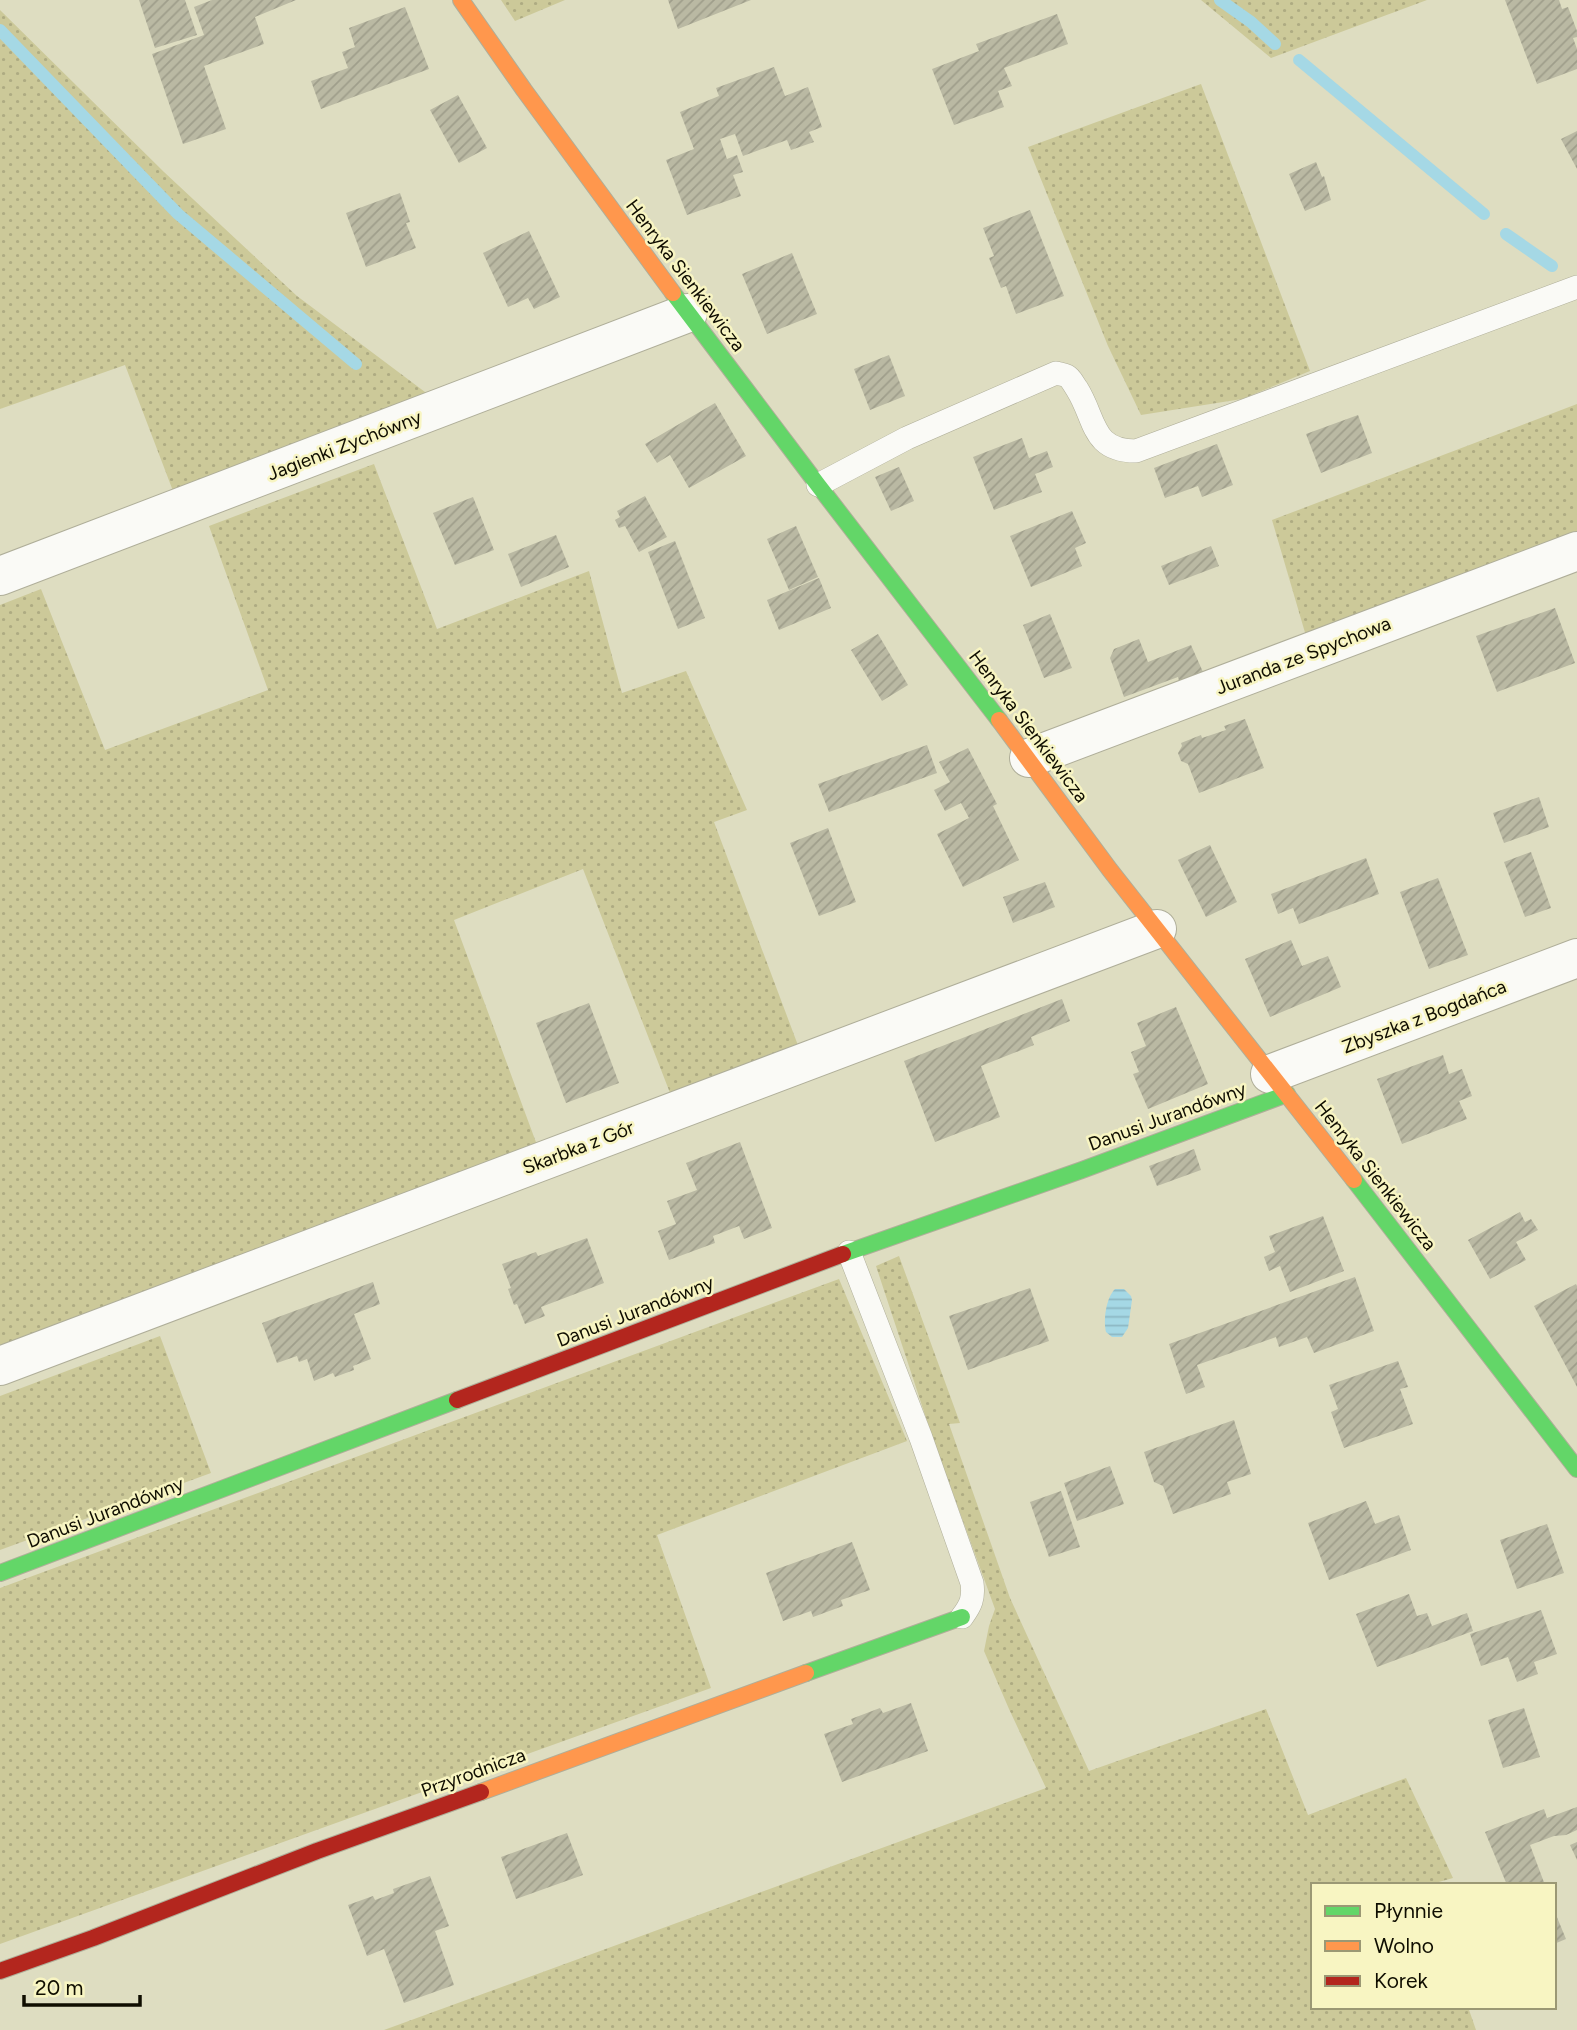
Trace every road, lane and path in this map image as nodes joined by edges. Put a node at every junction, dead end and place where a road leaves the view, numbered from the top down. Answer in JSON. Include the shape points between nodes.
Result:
{"nodes":[{"id":1,"x":461,"y":0,"type":"edge"},
{"id":2,"x":1577,"y":287,"type":"edge"},
{"id":3,"x":688,"y":313,"type":"junction"},
{"id":4,"x":818,"y":485,"type":"junction"},
{"id":5,"x":1577,"y":551,"type":"edge"},
{"id":6,"x":0,"y":576,"type":"edge"},
{"id":7,"x":1029,"y":758,"type":"junction"},
{"id":8,"x":1157,"y":929,"type":"junction"},
{"id":9,"x":1577,"y":958,"type":"edge"},
{"id":10,"x":1278,"y":1084,"type":"junction"},
{"id":11,"x":849,"y":1252,"type":"junction"},
{"id":12,"x":0,"y":1366,"type":"edge"},
{"id":13,"x":1577,"y":1469,"type":"edge"},
{"id":14,"x":0,"y":1573,"type":"edge"},
{"id":15,"x":962,"y":1617,"type":"joint"},
{"id":16,"x":0,"y":1971,"type":"edge"}],
"edges":[{"from":1,"to":3,"type":"street","name":"Henryka Sienkiewicza"},
{"from":2,"to":4,"type":"lane","via":[[1136,452],[1113,449],[1098,435],[1079,391],[1068,377],[1056,373],[907,438]]},
{"from":3,"to":4,"type":"street","name":"Henryka Sienkiewicza"},
{"from":3,"to":6,"type":"street","name":"Jagienki Zychówny"},
{"from":4,"to":7,"type":"street","name":"Henryka Sienkiewicza"},
{"from":5,"to":7,"type":"street","name":"Juranda ze Spychowa"},
{"from":7,"to":8,"type":"street","name":"Henryka Sienkiewicza"},
{"from":8,"to":10,"type":"street","name":"Henryka Sienkiewicza"},
{"from":8,"to":12,"type":"street","name":"Skarbka z Gór"},
{"from":9,"to":10,"type":"street","name":"Zbyszka z Bogdańca"},
{"from":10,"to":11,"type":"street","name":"Danusi Jurandówny","via":[[1082,1170]]},
{"from":10,"to":13,"type":"street","name":"Henryka Sienkiewicza"},
{"from":11,"to":14,"type":"street","name":"Danusi Jurandówny"},
{"from":11,"to":15,"type":"lane","via":[[972,1583],[971,1606]]},
{"from":15,"to":16,"type":"street","name":"Przyrodnicza"}]}
